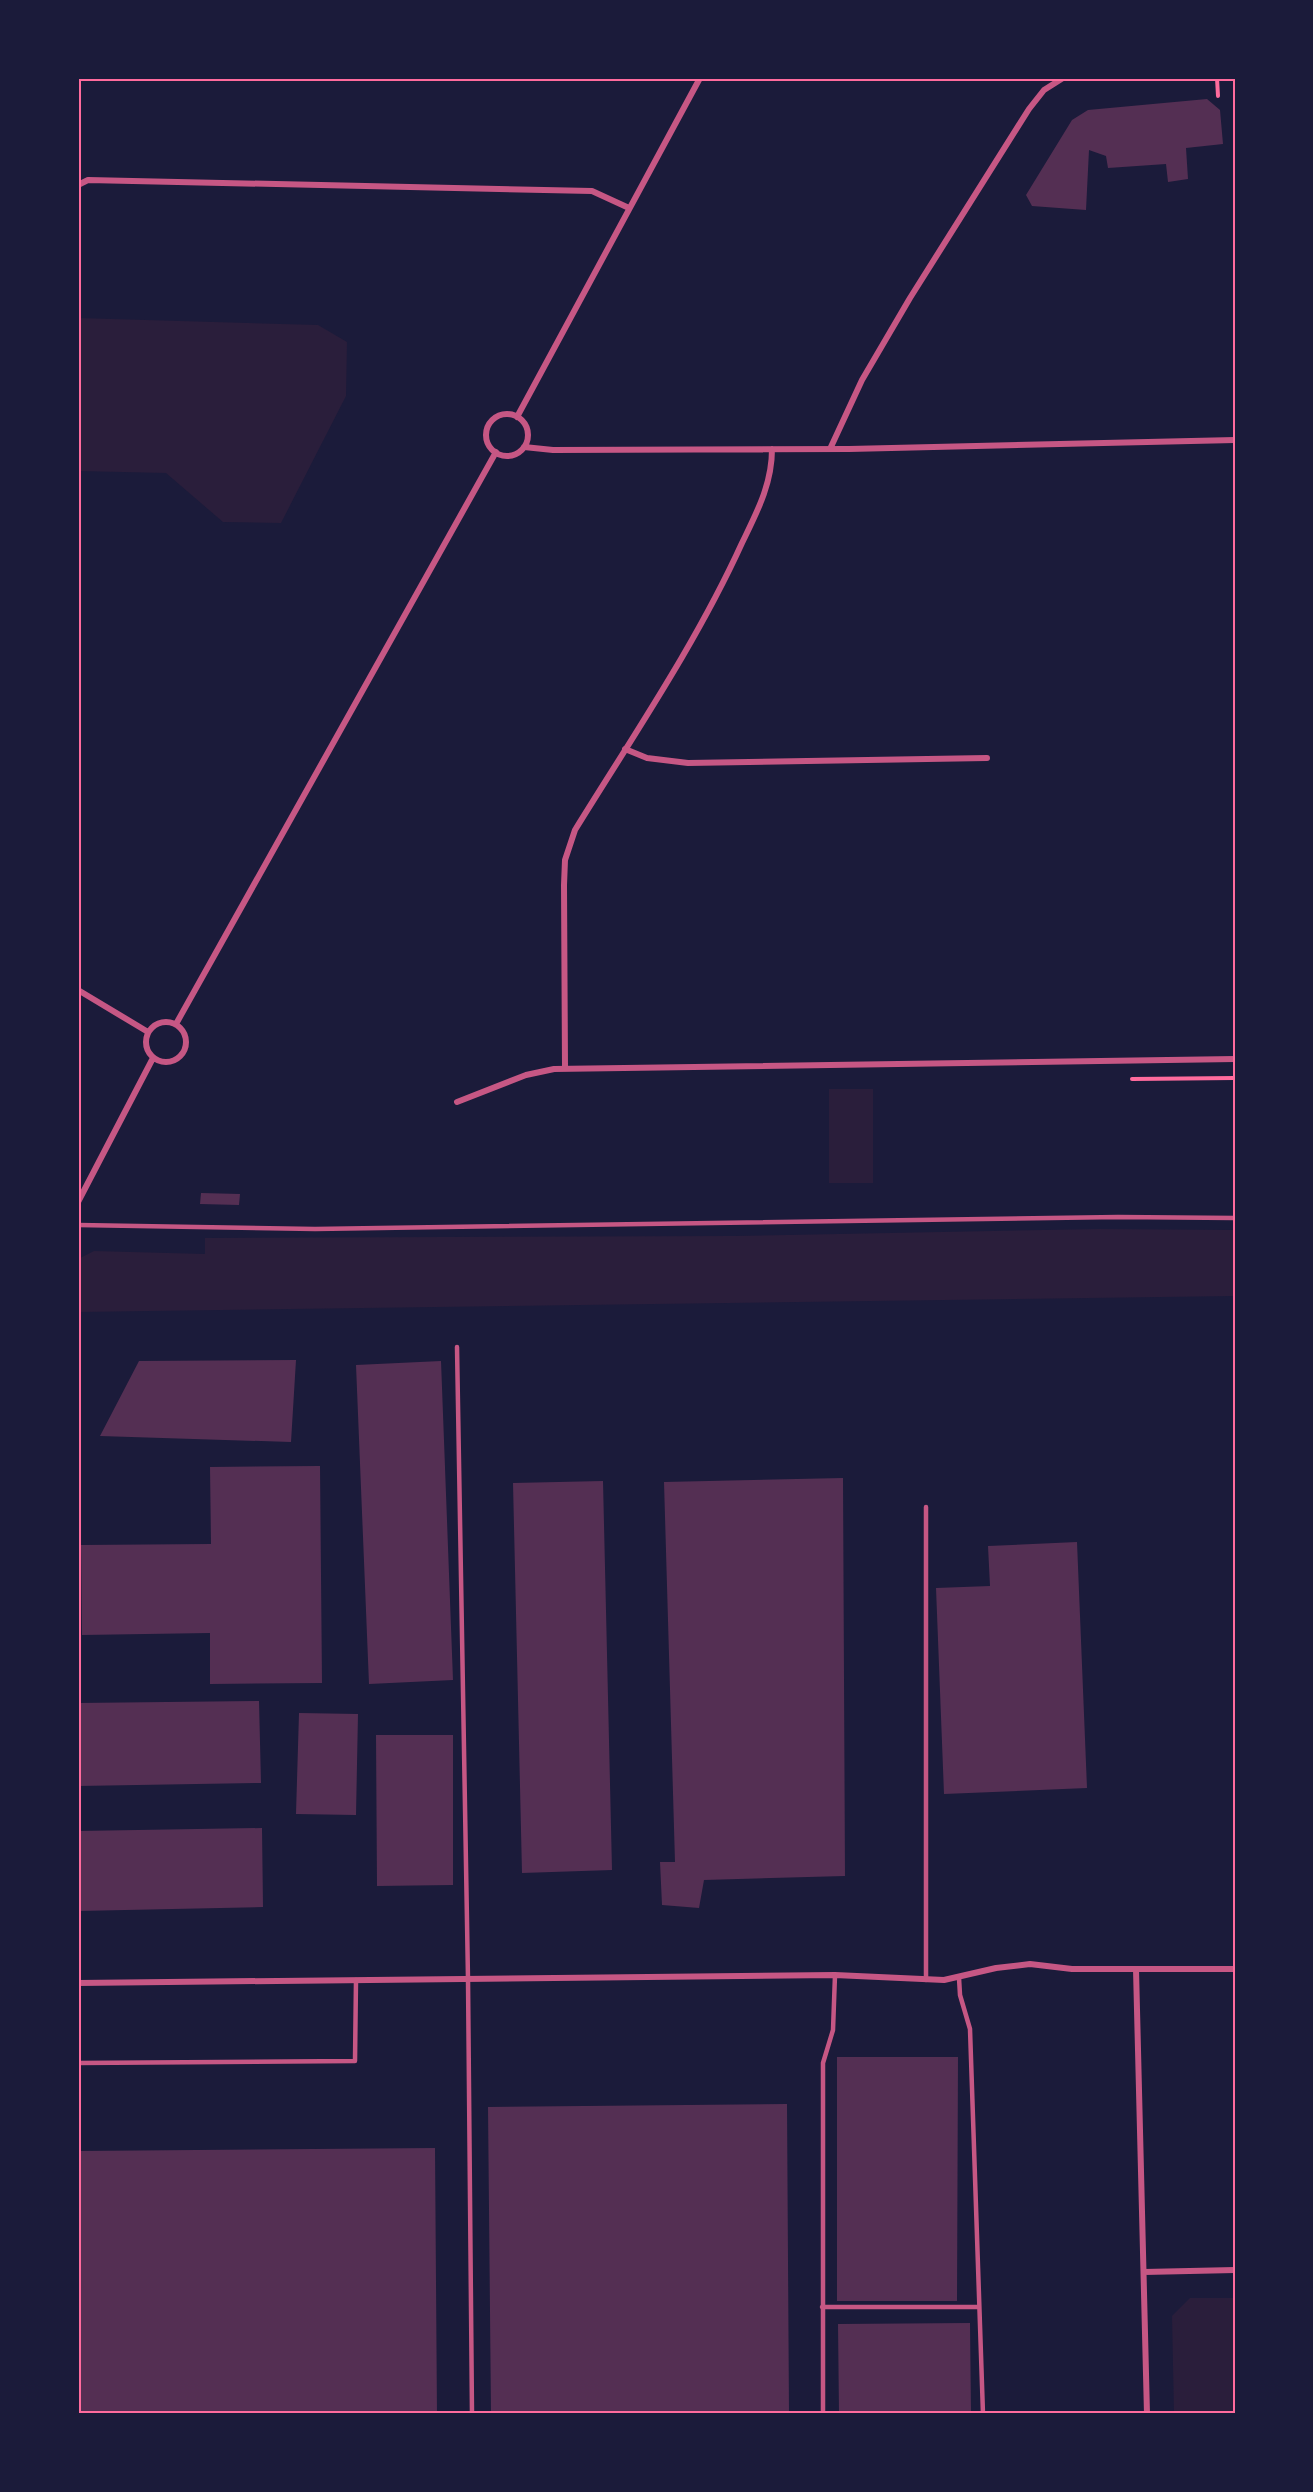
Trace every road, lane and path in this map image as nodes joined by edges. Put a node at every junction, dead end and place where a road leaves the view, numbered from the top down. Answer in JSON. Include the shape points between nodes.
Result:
{"nodes":[{"id":1,"x":700,"y":78,"type":"edge"},
{"id":2,"x":1063,"y":78,"type":"edge"},
{"id":3,"x":1217,"y":78,"type":"edge"},
{"id":4,"x":1218,"y":96,"type":"dead end"},
{"id":5,"x":78,"y":185,"type":"edge"},
{"id":6,"x":629,"y":208,"type":"junction"},
{"id":7,"x":517,"y":417,"type":"junction"},
{"id":8,"x":1235,"y":440,"type":"edge"},
{"id":9,"x":524,"y":447,"type":"junction"},
{"id":10,"x":772,"y":449,"type":"junction"},
{"id":11,"x":830,"y":449,"type":"junction"},
{"id":12,"x":496,"y":452,"type":"junction"},
{"id":13,"x":625,"y":749,"type":"junction"},
{"id":14,"x":987,"y":758,"type":"dead end"},
{"id":15,"x":78,"y":990,"type":"edge"},
{"id":16,"x":176,"y":1024,"type":"junction"},
{"id":17,"x":148,"y":1032,"type":"junction"},
{"id":18,"x":153,"y":1058,"type":"junction"},
{"id":19,"x":1235,"y":1059,"type":"edge"},
{"id":20,"x":565,"y":1068,"type":"junction"},
{"id":21,"x":1235,"y":1078,"type":"edge"},
{"id":22,"x":1132,"y":1079,"type":"dead end"},
{"id":23,"x":457,"y":1102,"type":"dead end"},
{"id":24,"x":78,"y":1202,"type":"edge"},
{"id":25,"x":1235,"y":1218,"type":"edge"},
{"id":26,"x":78,"y":1225,"type":"edge"},
{"id":27,"x":457,"y":1347,"type":"dead end"},
{"id":28,"x":926,"y":1507,"type":"dead end"},
{"id":29,"x":1136,"y":1969,"type":"junction"},
{"id":30,"x":1235,"y":1969,"type":"edge"},
{"id":31,"x":835,"y":1975,"type":"junction"},
{"id":32,"x":468,"y":1978,"type":"junction"},
{"id":33,"x":959,"y":1978,"type":"junction"},
{"id":34,"x":356,"y":1980,"type":"junction"},
{"id":35,"x":926,"y":1980,"type":"junction"},
{"id":36,"x":78,"y":1983,"type":"edge"},
{"id":37,"x":78,"y":2063,"type":"edge"},
{"id":38,"x":1235,"y":2270,"type":"edge"},
{"id":39,"x":1144,"y":2272,"type":"junction"},
{"id":40,"x":822,"y":2307,"type":"junction"},
{"id":41,"x":979,"y":2307,"type":"junction"},
{"id":42,"x":472,"y":2414,"type":"edge"},
{"id":43,"x":823,"y":2414,"type":"edge"},
{"id":44,"x":983,"y":2414,"type":"edge"},
{"id":45,"x":1147,"y":2414,"type":"edge"}],
"edges":[{"from":1,"to":6,"type":"street"},
{"from":2,"to":11,"type":"street","via":[[1044,90],[1029,109],[910,298],[862,380]]},
{"from":3,"to":4,"type":"path"},
{"from":5,"to":6,"type":"street","via":[[88,180],[592,191]]},
{"from":6,"to":7,"type":"street"},
{"from":7,"to":9,"type":"street","via":[[527,430]]},
{"from":7,"to":12,"type":"street","via":[[499,416],[488,426],[487,440]]},
{"from":8,"to":11,"type":"street"},
{"from":9,"to":10,"type":"street"},
{"from":9,"to":12,"type":"street","via":[[513,455]]},
{"from":10,"to":11,"type":"street"},
{"from":10,"to":13,"type":"street","via":[[769,484],[720,592]]},
{"from":12,"to":16,"type":"street"},
{"from":13,"to":14,"type":"street","via":[[647,759],[688,762]]},
{"from":13,"to":20,"type":"street","via":[[575,830],[565,860]]},
{"from":15,"to":17,"type":"street"},
{"from":16,"to":17,"type":"street","via":[[156,1024]]},
{"from":16,"to":18,"type":"street","via":[[186,1040],[183,1052],[168,1061]]},
{"from":17,"to":18,"type":"street","via":[[147,1049]]},
{"from":18,"to":24,"type":"street"},
{"from":19,"to":20,"type":"street"},
{"from":20,"to":23,"type":"street","via":[[526,1075]]},
{"from":21,"to":22,"type":"path"},
{"from":25,"to":26,"type":"lane","via":[[315,1229]]},
{"from":27,"to":32,"type":"lane"},
{"from":28,"to":35,"type":"lane"},
{"from":29,"to":30,"type":"street"},
{"from":29,"to":33,"type":"street","via":[[1072,1969],[1030,1964]]},
{"from":29,"to":39,"type":"street"},
{"from":31,"to":32,"type":"street"},
{"from":31,"to":35,"type":"street"},
{"from":31,"to":40,"type":"lane","via":[[833,2030],[823,2063]]},
{"from":32,"to":34,"type":"street"},
{"from":32,"to":42,"type":"lane"},
{"from":33,"to":35,"type":"street"},
{"from":33,"to":41,"type":"lane","via":[[970,2029]]},
{"from":34,"to":36,"type":"street"},
{"from":34,"to":37,"type":"lane","via":[[356,2061]]},
{"from":38,"to":39,"type":"street"},
{"from":39,"to":45,"type":"street"},
{"from":40,"to":41,"type":"lane"},
{"from":40,"to":43,"type":"lane"},
{"from":41,"to":44,"type":"lane"}]}
